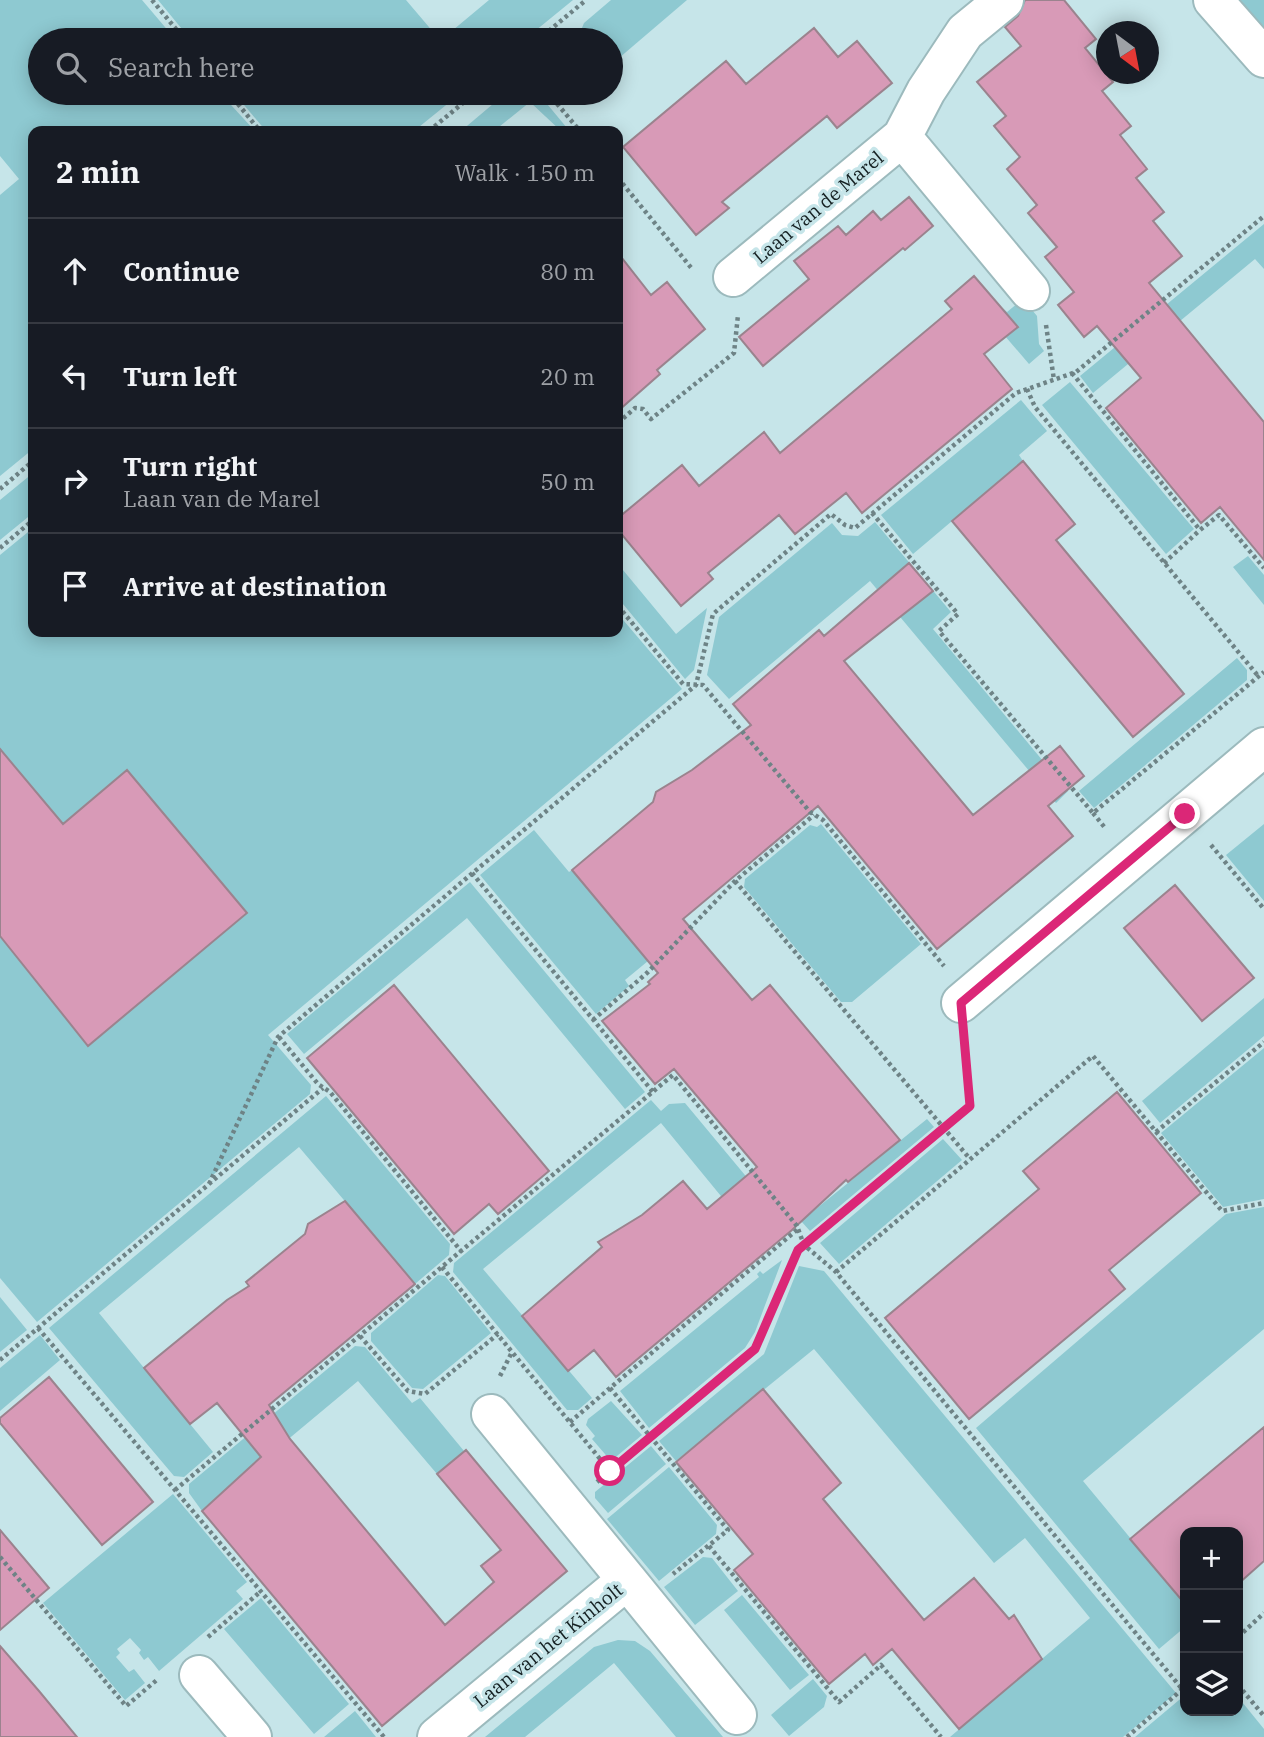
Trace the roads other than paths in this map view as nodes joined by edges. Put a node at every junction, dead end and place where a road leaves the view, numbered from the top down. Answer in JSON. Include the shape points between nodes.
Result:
{"nodes":[{"id":1,"x":1004,"y":0,"type":"edge"},
{"id":2,"x":1213,"y":0,"type":"edge"},
{"id":3,"x":1264,"y":58,"type":"edge"},
{"id":4,"x":902,"y":137,"type":"junction"},
{"id":5,"x":733,"y":277,"type":"road end"},
{"id":6,"x":1030,"y":291,"type":"road end"},
{"id":7,"x":1264,"y":747,"type":"edge"},
{"id":8,"x":965,"y":1000,"type":"road end"},
{"id":9,"x":491,"y":1414,"type":"dead end"},
{"id":10,"x":635,"y":1590,"type":"junction"},
{"id":11,"x":192,"y":1666,"type":"road end"},
{"id":12,"x":737,"y":1715,"type":"dead end"},
{"id":13,"x":252,"y":1737,"type":"edge"},
{"id":14,"x":437,"y":1737,"type":"edge"}],
"edges":[{"from":1,"to":4,"type":"street","name":"Laan van de Marel","via":[[965,33]]},
{"from":2,"to":3,"type":"street"},
{"from":4,"to":5,"type":"street","name":"Laan van de Marel"},
{"from":4,"to":6,"type":"street","name":"Laan van de Marel"},
{"from":7,"to":8,"type":"street"},
{"from":9,"to":10,"type":"street","name":"Laan van het Kinholt"},
{"from":10,"to":12,"type":"street","name":"Laan van het Kinholt"},
{"from":10,"to":14,"type":"street","name":"Laan van het Kinholt"},
{"from":11,"to":13,"type":"street"}]}
